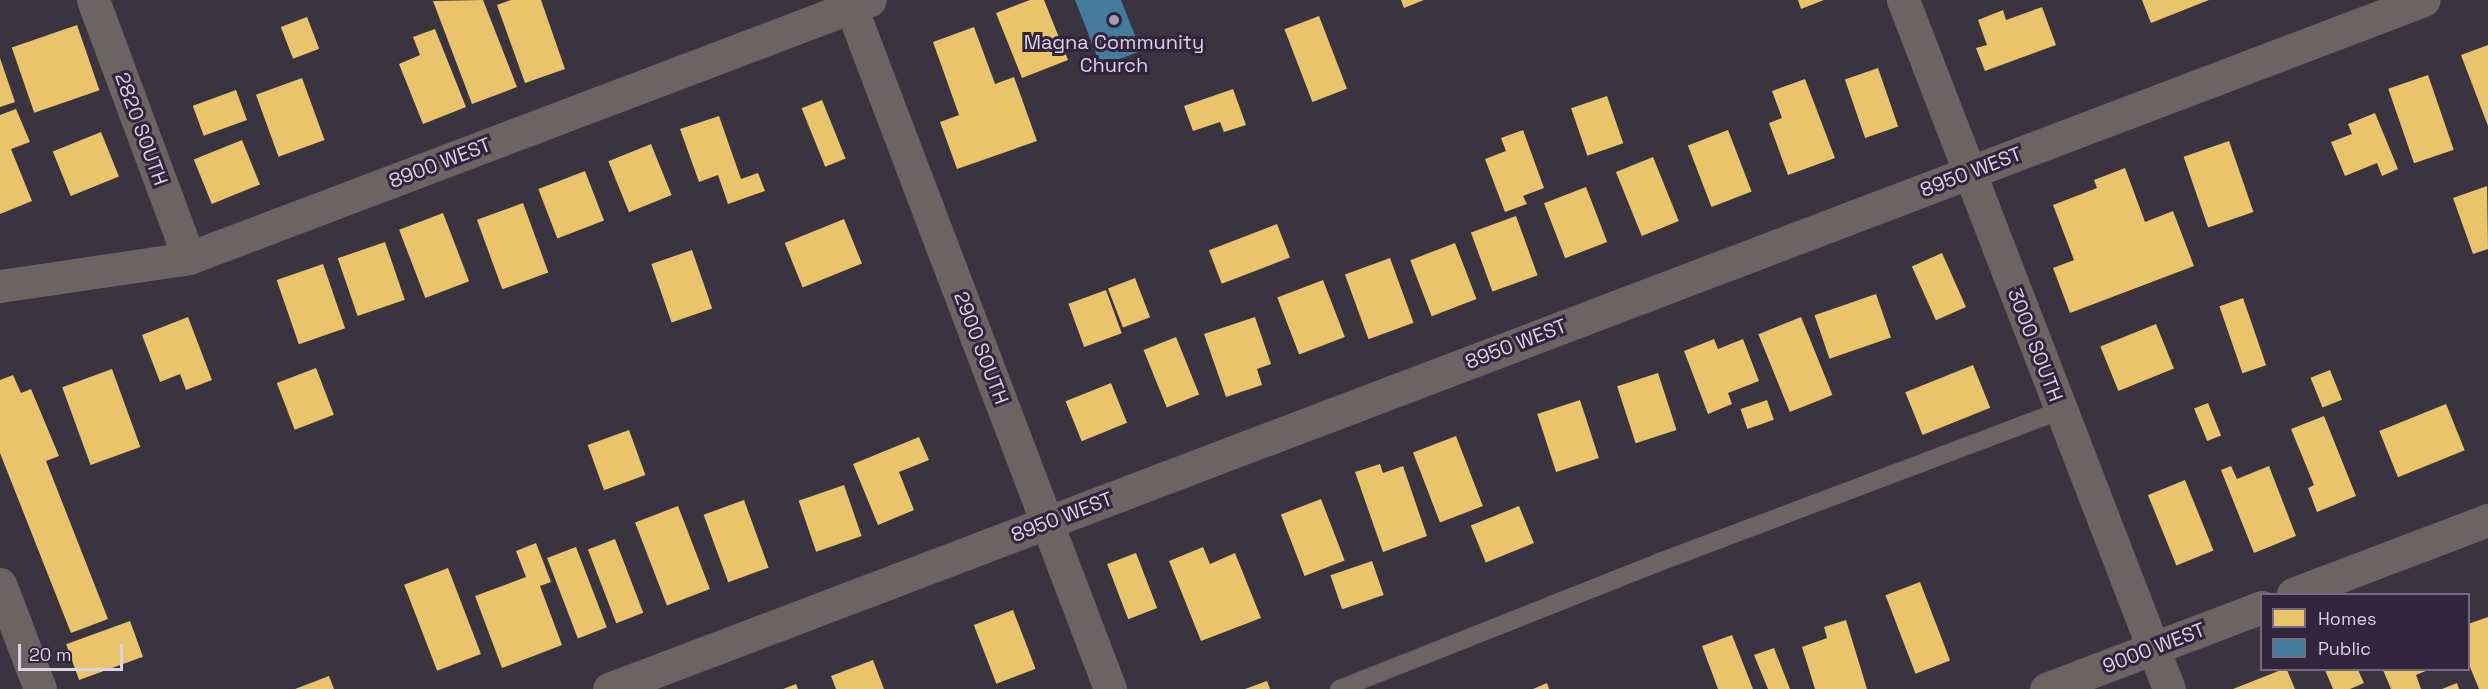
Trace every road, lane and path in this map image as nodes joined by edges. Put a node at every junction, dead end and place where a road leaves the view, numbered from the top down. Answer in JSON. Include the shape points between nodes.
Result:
{"nodes":[{"id":1,"x":93,"y":0,"type":"edge"},
{"id":2,"x":1904,"y":0,"type":"edge"},
{"id":3,"x":2424,"y":0,"type":"edge"},
{"id":4,"x":861,"y":4,"type":"edge"},
{"id":5,"x":1968,"y":173,"type":"junction"},
{"id":6,"x":189,"y":258,"type":"junction"},
{"id":7,"x":0,"y":286,"type":"edge"},
{"id":8,"x":2060,"y":411,"type":"junction"},
{"id":9,"x":2488,"y":520,"type":"edge"},
{"id":10,"x":1046,"y":523,"type":"junction"},
{"id":11,"x":0,"y":584,"type":"edge"},
{"id":12,"x":2296,"y":593,"type":"edge"},
{"id":13,"x":2260,"y":608,"type":"edge"},
{"id":14,"x":2153,"y":648,"type":"junction"},
{"id":15,"x":40,"y":689,"type":"edge"},
{"id":16,"x":609,"y":689,"type":"edge"},
{"id":17,"x":1110,"y":689,"type":"edge"},
{"id":18,"x":1339,"y":689,"type":"edge"},
{"id":19,"x":2046,"y":689,"type":"edge"},
{"id":20,"x":2169,"y":689,"type":"edge"}],
"edges":[{"from":1,"to":6,"type":"street","name":"2820 SOUTH"},
{"from":2,"to":5,"type":"street","name":"3000 SOUTH"},
{"from":3,"to":5,"type":"street","name":"8950 WEST"},
{"from":4,"to":6,"type":"street","name":"8900 WEST"},
{"from":4,"to":10,"type":"street","name":"2900 SOUTH"},
{"from":5,"to":8,"type":"street","name":"3000 SOUTH"},
{"from":5,"to":10,"type":"street","name":"8950 WEST"},
{"from":6,"to":7,"type":"street","name":"8900 WEST"},
{"from":8,"to":14,"type":"street","name":"3000 SOUTH"},
{"from":8,"to":18,"type":"lane","via":[[1657,563]]},
{"from":9,"to":12,"type":"street"},
{"from":10,"to":16,"type":"street","name":"8950 WEST"},
{"from":10,"to":17,"type":"street","name":"2900 SOUTH"},
{"from":11,"to":15,"type":"street"},
{"from":13,"to":14,"type":"street","name":"9000 WEST"},
{"from":14,"to":19,"type":"street","name":"9000 WEST"},
{"from":14,"to":20,"type":"street","name":"3000 SOUTH"}]}
